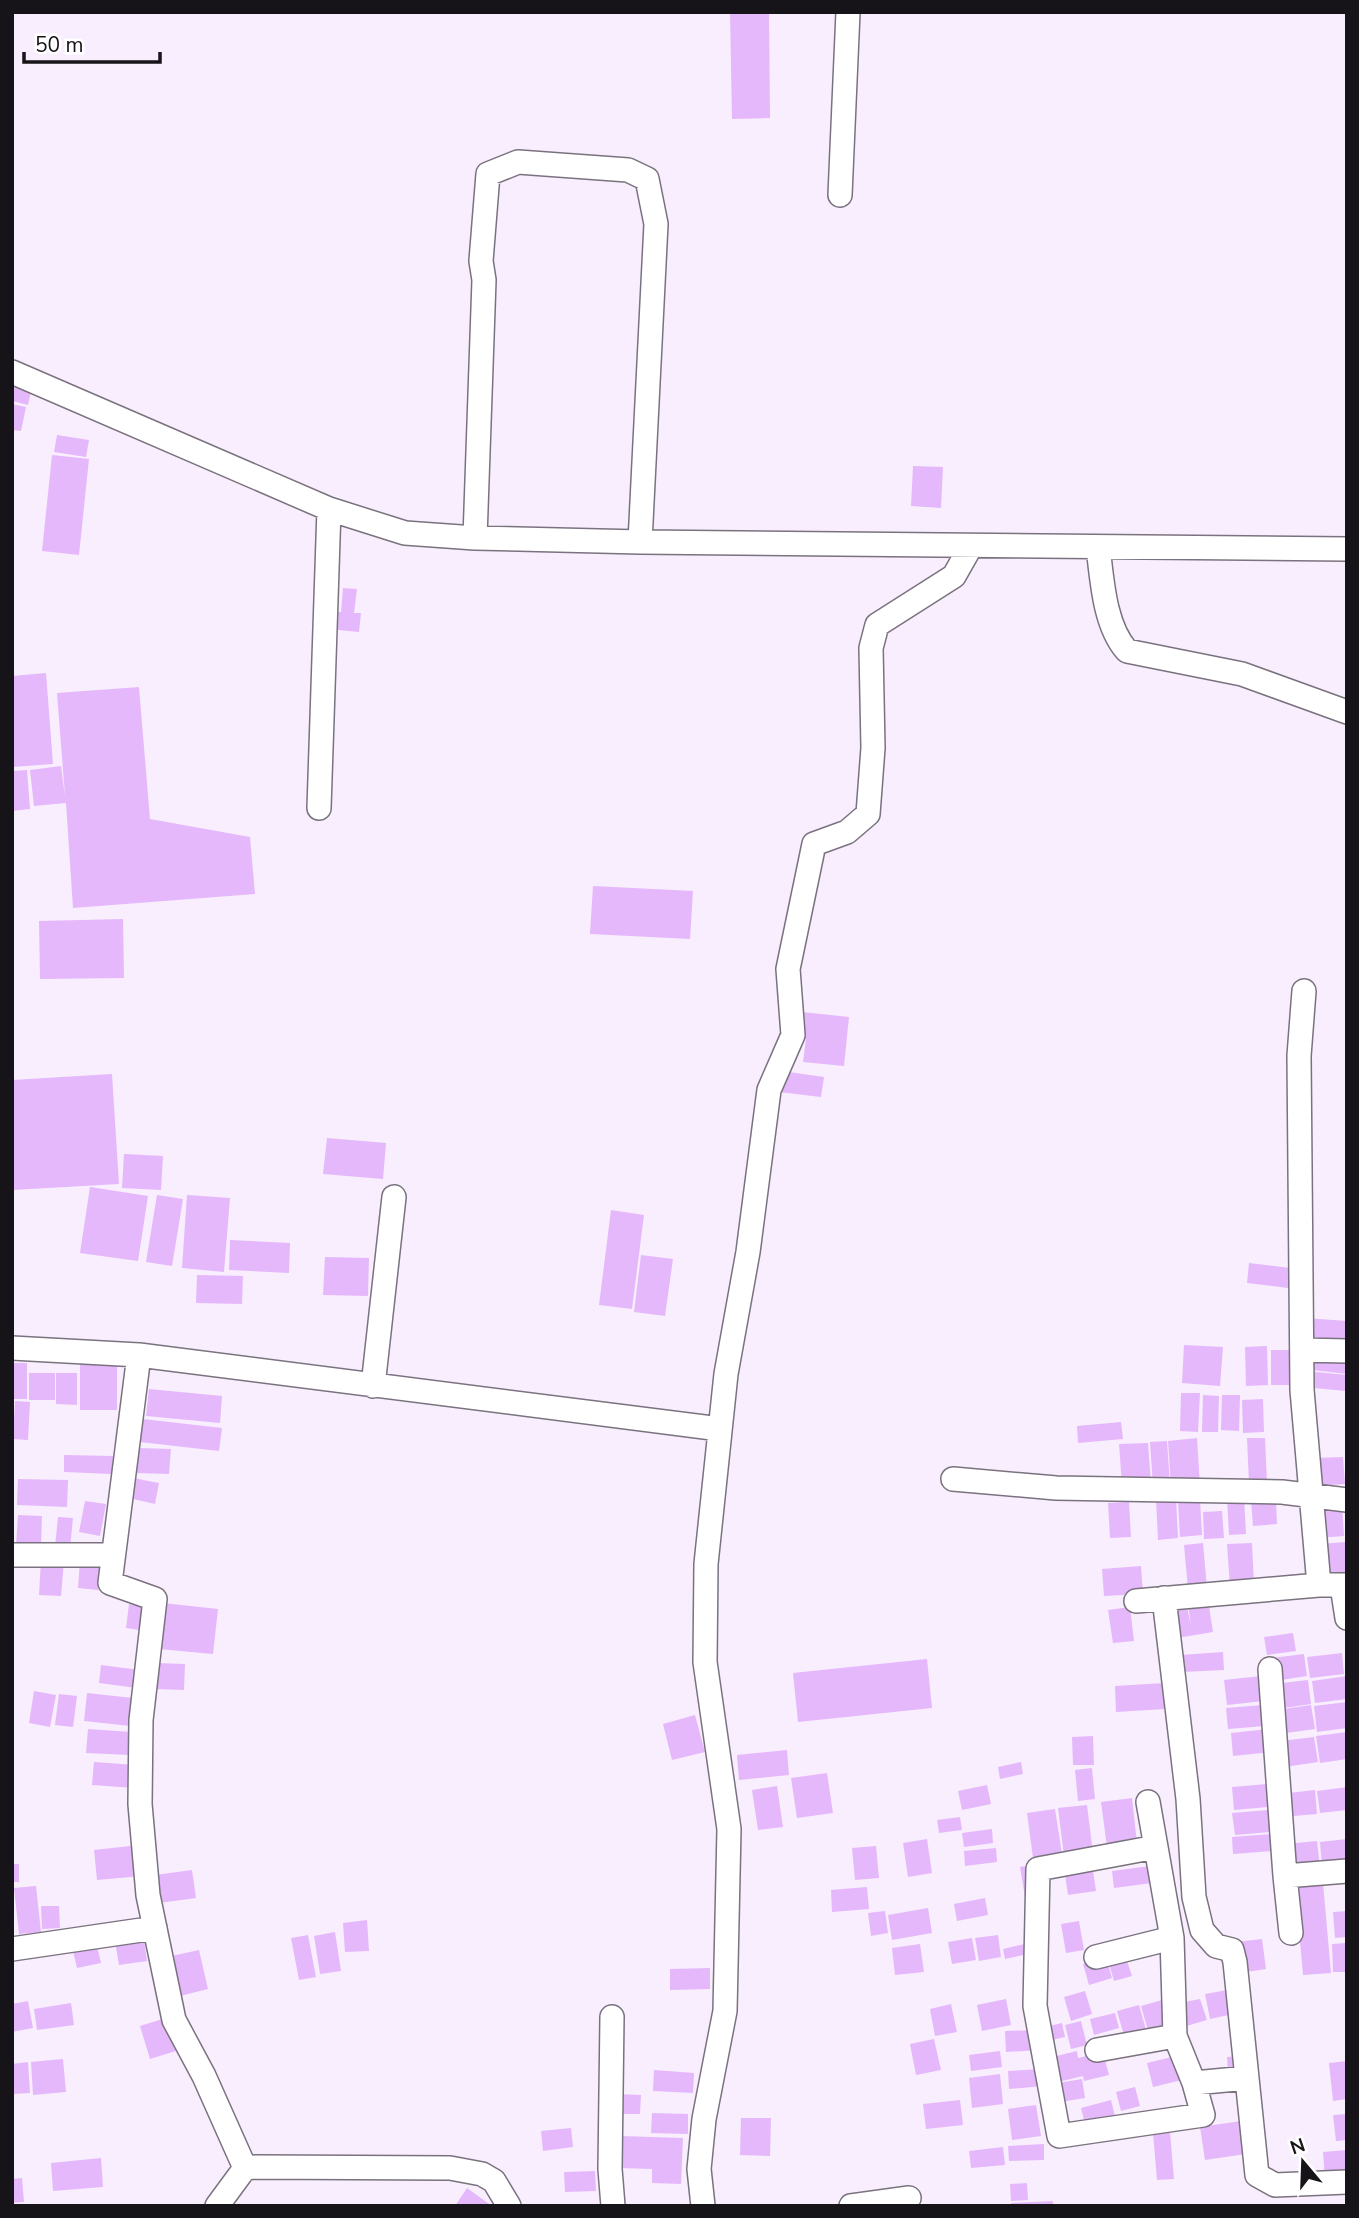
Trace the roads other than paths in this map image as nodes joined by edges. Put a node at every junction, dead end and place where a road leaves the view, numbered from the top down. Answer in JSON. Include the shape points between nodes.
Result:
{"nodes":[{"id":1,"x":848,"y":12,"type":"edge"},
{"id":2,"x":840,"y":195,"type":"dead end"},
{"id":3,"x":12,"y":372,"type":"edge"},
{"id":4,"x":329,"y":509,"type":"junction"},
{"id":5,"x":475,"y":538,"type":"junction"},
{"id":6,"x":640,"y":542,"type":"junction"},
{"id":7,"x":971,"y":545,"type":"junction"},
{"id":8,"x":1098,"y":547,"type":"junction"},
{"id":9,"x":1347,"y":549,"type":"edge"},
{"id":10,"x":1347,"y":712,"type":"edge"},
{"id":11,"x":319,"y":808,"type":"dead end"},
{"id":12,"x":1304,"y":991,"type":"dead end"},
{"id":13,"x":394,"y":1197,"type":"dead end"},
{"id":14,"x":12,"y":1348,"type":"edge"},
{"id":15,"x":1302,"y":1350,"type":"junction"},
{"id":16,"x":1347,"y":1351,"type":"edge"},
{"id":17,"x":139,"y":1355,"type":"junction"},
{"id":18,"x":373,"y":1386,"type":"junction"},
{"id":19,"x":720,"y":1429,"type":"junction"},
{"id":20,"x":953,"y":1479,"type":"dead end"},
{"id":21,"x":1313,"y":1497,"type":"junction"},
{"id":22,"x":1347,"y":1500,"type":"edge"},
{"id":23,"x":12,"y":1555,"type":"edge"},
{"id":24,"x":113,"y":1555,"type":"junction"},
{"id":25,"x":1336,"y":1585,"type":"edge"},
{"id":26,"x":1164,"y":1598,"type":"junction"},
{"id":27,"x":1136,"y":1601,"type":"dead end"},
{"id":28,"x":1347,"y":1618,"type":"edge"},
{"id":29,"x":1270,"y":1670,"type":"dead end"},
{"id":30,"x":1148,"y":1802,"type":"dead end"},
{"id":31,"x":1156,"y":1847,"type":"junction"},
{"id":32,"x":1347,"y":1871,"type":"edge"},
{"id":33,"x":1285,"y":1876,"type":"junction"},
{"id":34,"x":155,"y":1928,"type":"junction"},
{"id":35,"x":1291,"y":1933,"type":"dead end"},
{"id":36,"x":1172,"y":1938,"type":"junction"},
{"id":37,"x":12,"y":1949,"type":"edge"},
{"id":38,"x":1096,"y":1957,"type":"dead end"},
{"id":39,"x":612,"y":2017,"type":"dead end"},
{"id":40,"x":1175,"y":2036,"type":"junction"},
{"id":41,"x":1097,"y":2050,"type":"dead end"},
{"id":42,"x":1247,"y":2078,"type":"junction"},
{"id":43,"x":1194,"y":2083,"type":"junction"},
{"id":44,"x":245,"y":2168,"type":"junction"},
{"id":45,"x":1347,"y":2182,"type":"edge"},
{"id":46,"x":909,"y":2198,"type":"dead end"},
{"id":47,"x":217,"y":2206,"type":"edge"},
{"id":48,"x":509,"y":2206,"type":"edge"},
{"id":49,"x":613,"y":2206,"type":"edge"},
{"id":50,"x":703,"y":2206,"type":"edge"},
{"id":51,"x":851,"y":2206,"type":"edge"}],
"edges":[{"from":1,"to":2,"type":"street"},
{"from":3,"to":4,"type":"street"},
{"from":4,"to":5,"type":"street","via":[[405,533]]},
{"from":4,"to":11,"type":"street"},
{"from":5,"to":6,"type":"street"},
{"from":5,"to":6,"type":"street","via":[[481,261],[488,174],[518,162],[628,170],[647,179],[656,224]]},
{"from":6,"to":7,"type":"street"},
{"from":7,"to":8,"type":"street"},
{"from":7,"to":19,"type":"street","via":[[954,576],[877,625],[871,648],[873,748],[868,814],[847,832],[814,844],[788,969],[793,1035],[769,1090]]},
{"from":8,"to":9,"type":"street"},
{"from":8,"to":10,"type":"street","via":[[1111,618],[1127,651],[1242,674]]},
{"from":12,"to":15,"type":"street","via":[[1299,1056]]},
{"from":13,"to":18,"type":"street"},
{"from":14,"to":17,"type":"street"},
{"from":15,"to":16,"type":"street"},
{"from":15,"to":21,"type":"street"},
{"from":17,"to":18,"type":"street"},
{"from":17,"to":24,"type":"street"},
{"from":18,"to":19,"type":"street"},
{"from":19,"to":50,"type":"street","via":[[706,1564],[705,1662],[729,1829],[728,1881],[725,2011],[704,2119],[699,2169]]},
{"from":20,"to":21,"type":"street","via":[[1056,1488],[1282,1492]]},
{"from":21,"to":22,"type":"street"},
{"from":21,"to":25,"type":"street"},
{"from":23,"to":24,"type":"street"},
{"from":24,"to":34,"type":"street","via":[[110,1583],[155,1599],[141,1720],[140,1804]]},
{"from":25,"to":26,"type":"street"},
{"from":25,"to":28,"type":"street"},
{"from":26,"to":27,"type":"street"},
{"from":26,"to":42,"type":"street","via":[[1188,1799],[1194,1897],[1202,1930],[1216,1946],[1232,1950]]},
{"from":29,"to":33,"type":"street"},
{"from":30,"to":31,"type":"street"},
{"from":31,"to":36,"type":"street"},
{"from":31,"to":43,"type":"street","via":[[1038,1869],[1035,2006],[1059,2136],[1203,2115]]},
{"from":32,"to":33,"type":"street"},
{"from":33,"to":35,"type":"street"},
{"from":34,"to":37,"type":"street"},
{"from":34,"to":44,"type":"street","via":[[174,2020]]},
{"from":36,"to":38,"type":"street"},
{"from":36,"to":40,"type":"street"},
{"from":39,"to":49,"type":"street"},
{"from":40,"to":41,"type":"street"},
{"from":40,"to":43,"type":"street"},
{"from":42,"to":43,"type":"street"},
{"from":42,"to":45,"type":"street","via":[[1257,2175],[1275,2185]]},
{"from":44,"to":47,"type":"street"},
{"from":44,"to":48,"type":"street","via":[[450,2168],[495,2181]]},
{"from":46,"to":51,"type":"street"}]}
